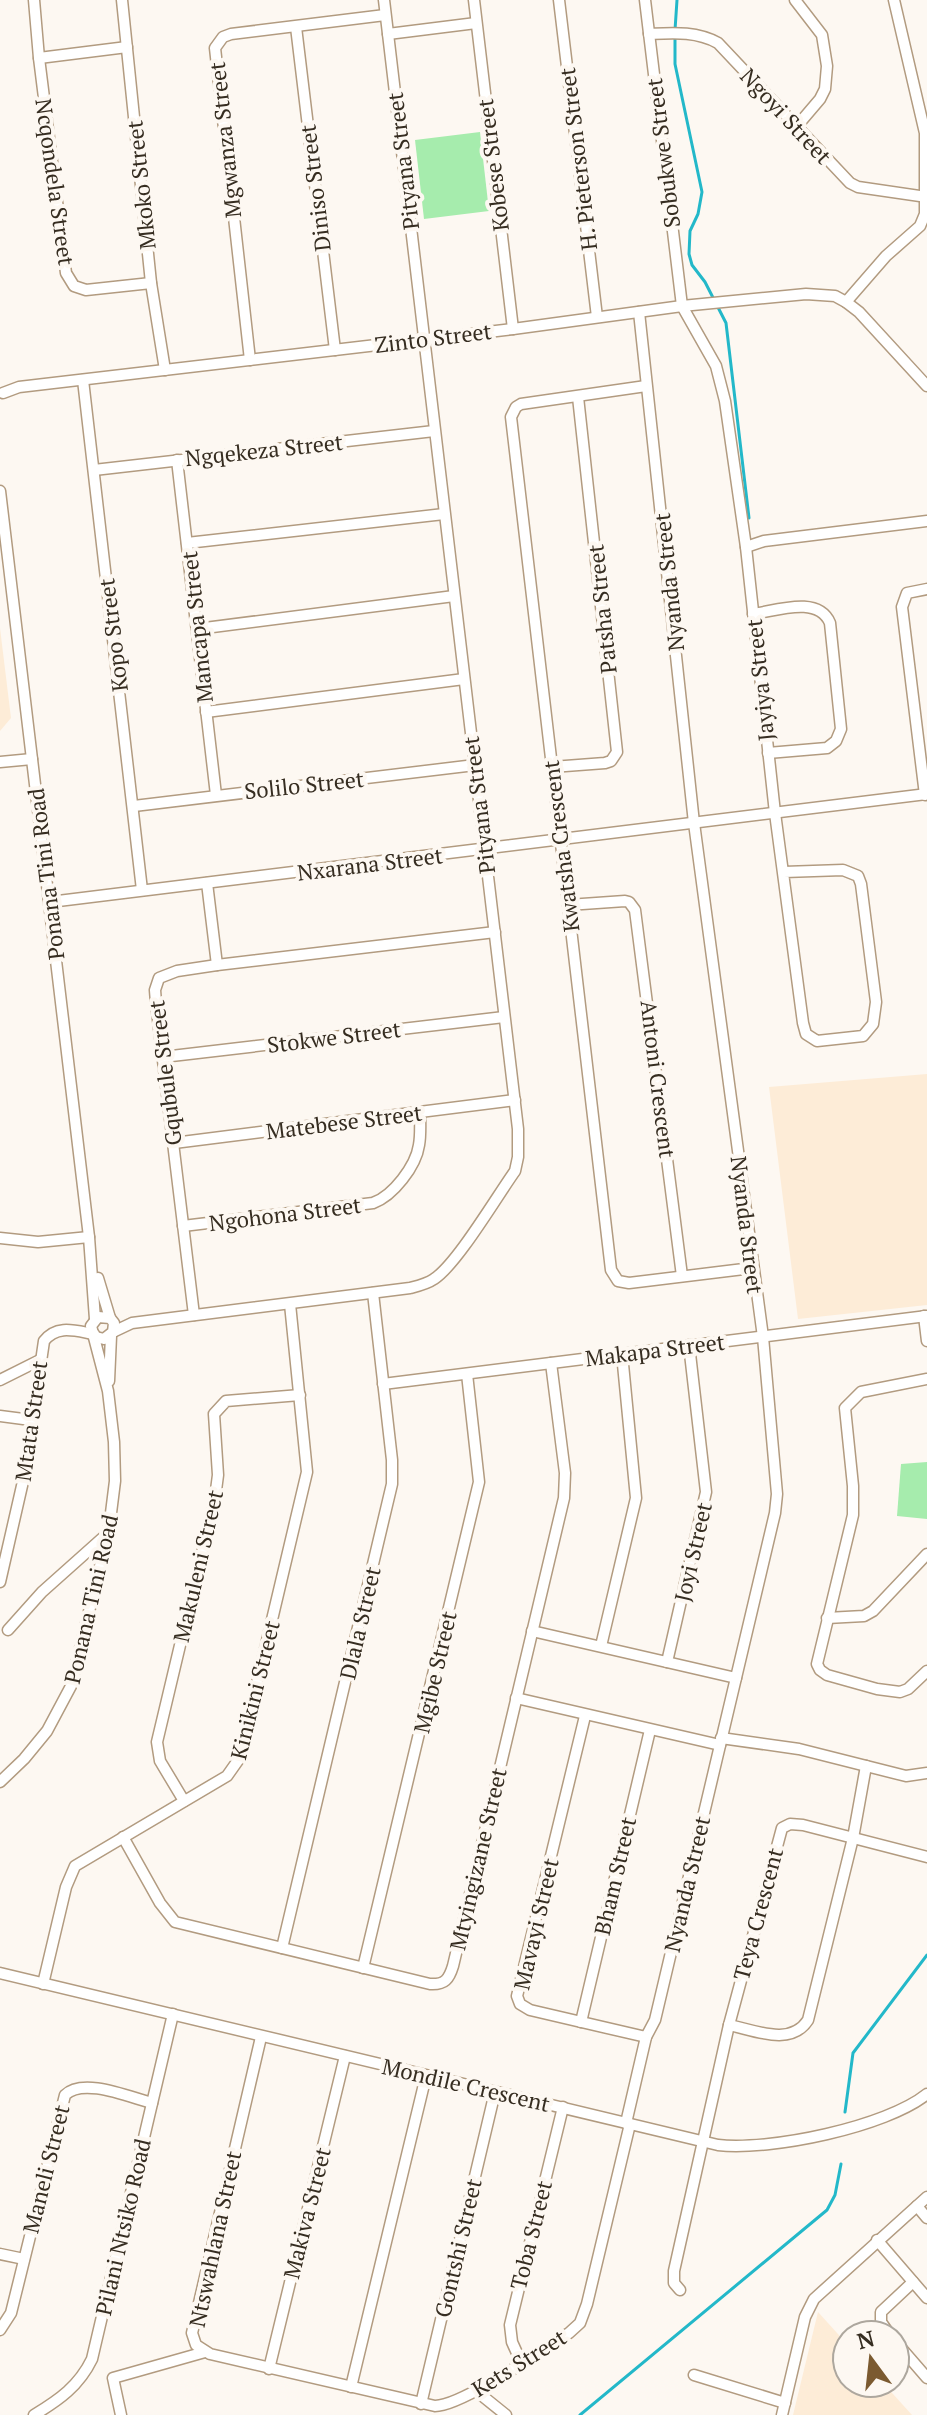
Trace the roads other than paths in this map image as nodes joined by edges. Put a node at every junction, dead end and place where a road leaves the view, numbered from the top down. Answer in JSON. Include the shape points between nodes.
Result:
{"nodes":[{"id":1,"x":34,"y":0,"type":"edge"},
{"id":2,"x":122,"y":0,"type":"edge"},
{"id":3,"x":384,"y":0,"type":"edge"},
{"id":4,"x":474,"y":0,"type":"edge"},
{"id":5,"x":559,"y":0,"type":"edge"},
{"id":6,"x":645,"y":0,"type":"edge"},
{"id":7,"x":795,"y":0,"type":"edge"},
{"id":8,"x":894,"y":0,"type":"edge"},
{"id":9,"x":385,"y":15,"type":"junction"},
{"id":10,"x":476,"y":23,"type":"junction"},
{"id":11,"x":296,"y":27,"type":"junction"},
{"id":12,"x":388,"y":34,"type":"junction"},
{"id":13,"x":649,"y":34,"type":"junction"},
{"id":14,"x":127,"y":47,"type":"junction"},
{"id":15,"x":39,"y":58,"type":"junction"},
{"id":16,"x":797,"y":126,"type":"junction"},
{"id":17,"x":927,"y":197,"type":"edge"},
{"id":18,"x":151,"y":283,"type":"junction"},
{"id":19,"x":846,"y":302,"type":"junction"},
{"id":20,"x":682,"y":306,"type":"junction"},
{"id":21,"x":639,"y":312,"type":"junction"},
{"id":22,"x":597,"y":317,"type":"junction"},
{"id":23,"x":513,"y":329,"type":"junction"},
{"id":24,"x":425,"y":340,"type":"junction"},
{"id":25,"x":335,"y":350,"type":"junction"},
{"id":26,"x":250,"y":360,"type":"junction"},
{"id":27,"x":165,"y":370,"type":"junction"},
{"id":28,"x":83,"y":380,"type":"junction"},
{"id":29,"x":646,"y":386,"type":"junction"},
{"id":30,"x":927,"y":386,"type":"edge"},
{"id":31,"x":1,"y":389,"type":"edge"},
{"id":32,"x":578,"y":397,"type":"junction"},
{"id":33,"x":434,"y":431,"type":"junction"},
{"id":34,"x":177,"y":460,"type":"junction"},
{"id":35,"x":94,"y":470,"type":"junction"},
{"id":36,"x":0,"y":491,"type":"edge"},
{"id":37,"x":444,"y":514,"type":"junction"},
{"id":38,"x":927,"y":521,"type":"edge"},
{"id":39,"x":2,"y":524,"type":"edge"},
{"id":40,"x":187,"y":543,"type":"junction"},
{"id":41,"x":746,"y":547,"type":"junction"},
{"id":42,"x":927,"y":589,"type":"edge"},
{"id":43,"x":454,"y":596,"type":"junction"},
{"id":44,"x":753,"y":614,"type":"junction"},
{"id":45,"x":197,"y":629,"type":"junction"},
{"id":46,"x":464,"y":679,"type":"junction"},
{"id":47,"x":206,"y":712,"type":"junction"},
{"id":48,"x":923,"y":736,"type":"edge"},
{"id":49,"x":768,"y":753,"type":"junction"},
{"id":50,"x":32,"y":759,"type":"junction"},
{"id":51,"x":0,"y":762,"type":"edge"},
{"id":52,"x":475,"y":765,"type":"junction"},
{"id":53,"x":552,"y":767,"type":"junction"},
{"id":54,"x":216,"y":795,"type":"junction"},
{"id":55,"x":926,"y":795,"type":"edge"},
{"id":56,"x":134,"y":806,"type":"junction"},
{"id":57,"x":775,"y":813,"type":"junction"},
{"id":58,"x":694,"y":823,"type":"junction"},
{"id":59,"x":560,"y":840,"type":"junction"},
{"id":60,"x":485,"y":850,"type":"junction"},
{"id":61,"x":784,"y":872,"type":"junction"},
{"id":62,"x":207,"y":883,"type":"junction"},
{"id":63,"x":142,"y":890,"type":"junction"},
{"id":64,"x":50,"y":902,"type":"junction"},
{"id":65,"x":568,"y":905,"type":"junction"},
{"id":66,"x":495,"y":932,"type":"junction"},
{"id":67,"x":217,"y":965,"type":"junction"},
{"id":68,"x":504,"y":1017,"type":"junction"},
{"id":69,"x":163,"y":1057,"type":"junction"},
{"id":70,"x":515,"y":1100,"type":"junction"},
{"id":71,"x":420,"y":1112,"type":"junction"},
{"id":72,"x":174,"y":1143,"type":"junction"},
{"id":73,"x":183,"y":1226,"type":"junction"},
{"id":74,"x":89,"y":1237,"type":"junction"},
{"id":75,"x":0,"y":1238,"type":"edge"},
{"id":76,"x":92,"y":1257,"type":"junction"},
{"id":77,"x":752,"y":1268,"type":"junction"},
{"id":78,"x":682,"y":1276,"type":"junction"},
{"id":79,"x":373,"y":1293,"type":"junction"},
{"id":80,"x":290,"y":1304,"type":"junction"},
{"id":81,"x":194,"y":1315,"type":"junction"},
{"id":82,"x":926,"y":1316,"type":"edge"},
{"id":83,"x":110,"y":1319,"type":"junction"},
{"id":84,"x":94,"y":1320,"type":"junction"},
{"id":85,"x":132,"y":1323,"type":"junction"},
{"id":86,"x":75,"y":1330,"type":"junction"},
{"id":87,"x":112,"y":1334,"type":"junction"},
{"id":88,"x":95,"y":1336,"type":"junction"},
{"id":89,"x":763,"y":1337,"type":"junction"},
{"id":90,"x":927,"y":1341,"type":"edge"},
{"id":91,"x":689,"y":1345,"type":"junction"},
{"id":92,"x":622,"y":1354,"type":"junction"},
{"id":93,"x":40,"y":1360,"type":"junction"},
{"id":94,"x":551,"y":1363,"type":"junction"},
{"id":95,"x":467,"y":1374,"type":"junction"},
{"id":96,"x":927,"y":1379,"type":"edge"},
{"id":97,"x":0,"y":1380,"type":"edge"},
{"id":98,"x":383,"y":1384,"type":"junction"},
{"id":99,"x":108,"y":1391,"type":"junction"},
{"id":100,"x":300,"y":1395,"type":"junction"},
{"id":101,"x":0,"y":1416,"type":"edge"},
{"id":102,"x":31,"y":1420,"type":"junction"},
{"id":103,"x":109,"y":1532,"type":"junction"},
{"id":104,"x":927,"y":1554,"type":"edge"},
{"id":105,"x":0,"y":1582,"type":"edge"},
{"id":106,"x":827,"y":1618,"type":"junction"},
{"id":107,"x":8,"y":1630,"type":"dead end"},
{"id":108,"x":532,"y":1631,"type":"junction"},
{"id":109,"x":601,"y":1646,"type":"junction"},
{"id":110,"x":667,"y":1662,"type":"junction"},
{"id":111,"x":927,"y":1671,"type":"edge"},
{"id":112,"x":736,"y":1678,"type":"junction"},
{"id":113,"x":516,"y":1698,"type":"junction"},
{"id":114,"x":585,"y":1716,"type":"junction"},
{"id":115,"x":650,"y":1730,"type":"junction"},
{"id":116,"x":720,"y":1742,"type":"junction"},
{"id":117,"x":866,"y":1766,"type":"junction"},
{"id":118,"x":927,"y":1773,"type":"edge"},
{"id":119,"x":0,"y":1782,"type":"edge"},
{"id":120,"x":184,"y":1801,"type":"junction"},
{"id":121,"x":123,"y":1837,"type":"junction"},
{"id":122,"x":853,"y":1838,"type":"junction"},
{"id":123,"x":927,"y":1857,"type":"edge"},
{"id":124,"x":282,"y":1948,"type":"junction"},
{"id":125,"x":363,"y":1968,"type":"junction"},
{"id":126,"x":0,"y":1973,"type":"edge"},
{"id":127,"x":43,"y":1984,"type":"junction"},
{"id":128,"x":173,"y":2014,"type":"junction"},
{"id":129,"x":581,"y":2022,"type":"junction"},
{"id":130,"x":729,"y":2025,"type":"junction"},
{"id":131,"x":261,"y":2037,"type":"junction"},
{"id":132,"x":646,"y":2037,"type":"junction"},
{"id":133,"x":345,"y":2056,"type":"junction"},
{"id":134,"x":426,"y":2076,"type":"junction"},
{"id":135,"x":495,"y":2092,"type":"junction"},
{"id":136,"x":927,"y":2094,"type":"edge"},
{"id":137,"x":152,"y":2103,"type":"junction"},
{"id":138,"x":563,"y":2107,"type":"junction"},
{"id":139,"x":628,"y":2123,"type":"junction"},
{"id":140,"x":703,"y":2142,"type":"junction"},
{"id":141,"x":927,"y":2197,"type":"edge"},
{"id":142,"x":917,"y":2206,"type":"junction"},
{"id":143,"x":927,"y":2218,"type":"edge"},
{"id":144,"x":877,"y":2240,"type":"junction"},
{"id":145,"x":0,"y":2254,"type":"edge"},
{"id":146,"x":24,"y":2259,"type":"junction"},
{"id":147,"x":913,"y":2282,"type":"junction"},
{"id":148,"x":680,"y":2290,"type":"dead end"},
{"id":149,"x":927,"y":2298,"type":"edge"},
{"id":150,"x":881,"y":2319,"type":"edge"},
{"id":151,"x":0,"y":2330,"type":"edge"},
{"id":152,"x":205,"y":2352,"type":"junction"},
{"id":153,"x":911,"y":2360,"type":"edge"},
{"id":154,"x":521,"y":2362,"type":"junction"},
{"id":155,"x":269,"y":2369,"type":"junction"},
{"id":156,"x":694,"y":2375,"type":"dead end"},
{"id":157,"x":927,"y":2378,"type":"edge"},
{"id":158,"x":351,"y":2387,"type":"junction"},
{"id":159,"x":475,"y":2390,"type":"junction"},
{"id":160,"x":785,"y":2403,"type":"junction"},
{"id":161,"x":421,"y":2404,"type":"junction"},
{"id":162,"x":34,"y":2415,"type":"edge"},
{"id":163,"x":121,"y":2415,"type":"edge"},
{"id":164,"x":506,"y":2415,"type":"edge"},
{"id":165,"x":782,"y":2415,"type":"edge"}],
"edges":[{"from":1,"to":15,"type":"street","name":"Ncqondela Street"},
{"from":2,"to":14,"type":"street","name":"Mkoko Street"},
{"from":3,"to":9,"type":"street","name":"Pityana Street"},
{"from":4,"to":10,"type":"street","name":"Kobese Street"},
{"from":5,"to":22,"type":"street","name":"H. Pieterson Street"},
{"from":6,"to":13,"type":"street","name":"Sobukwe Street"},
{"from":7,"to":16,"type":"street","via":[[822,35],[827,66],[825,89]]},
{"from":8,"to":17,"type":"street","via":[[925,133]]},
{"from":9,"to":11,"type":"street","name":"Mgwanza Street"},
{"from":9,"to":12,"type":"street","name":"Pityana Street"},
{"from":10,"to":12,"type":"street"},
{"from":10,"to":23,"type":"street","name":"Kobese Street"},
{"from":11,"to":25,"type":"street","name":"Diniso Street"},
{"from":11,"to":26,"type":"street","name":"Mgwanza Street","via":[[231,34],[219,42],[214,55]]},
{"from":12,"to":24,"type":"street","name":"Pityana Street"},
{"from":13,"to":16,"type":"street","name":"Ngoyi Street","via":[[691,33],[718,43]]},
{"from":13,"to":20,"type":"street","name":"Sobukwe Street"},
{"from":14,"to":15,"type":"street"},
{"from":14,"to":18,"type":"street","name":"Mkoko Street"},
{"from":15,"to":18,"type":"street","name":"Ncqondela Street","via":[[66,273],[74,286],[86,290]]},
{"from":16,"to":17,"type":"street","name":"Ngoyi Street","via":[[841,176],[858,187]]},
{"from":17,"to":19,"type":"street","via":[[920,226]]},
{"from":18,"to":27,"type":"street","name":"Mkoko Street"},
{"from":19,"to":20,"type":"street","name":"Zinto Street","via":[[806,294]]},
{"from":19,"to":30,"type":"street"},
{"from":20,"to":21,"type":"street","name":"Zinto Street"},
{"from":20,"to":41,"type":"street","name":"Jayiya Street","via":[[721,380]]},
{"from":21,"to":22,"type":"street","name":"Zinto Street"},
{"from":21,"to":29,"type":"street","name":"Nyanda Street"},
{"from":22,"to":23,"type":"street","name":"Zinto Street"},
{"from":23,"to":24,"type":"street","name":"Zinto Street"},
{"from":24,"to":25,"type":"street","name":"Zinto Street"},
{"from":24,"to":33,"type":"street","name":"Pityana Street"},
{"from":25,"to":26,"type":"street","name":"Zinto Street"},
{"from":26,"to":27,"type":"street","name":"Zinto Street"},
{"from":27,"to":28,"type":"street","name":"Zinto Street"},
{"from":28,"to":31,"type":"street","name":"Zinto Street"},
{"from":28,"to":35,"type":"street","name":"Kopo Street"},
{"from":29,"to":32,"type":"street","name":"Kwatsha Crescent"},
{"from":29,"to":58,"type":"street","name":"Nyanda Street"},
{"from":32,"to":53,"type":"street","name":"Kwatsha Crescent","via":[[521,404],[511,417]]},
{"from":32,"to":53,"type":"street","name":"Patsha Street","via":[[617,752],[611,761]]},
{"from":33,"to":34,"type":"street","name":"Ngqekeza Street"},
{"from":33,"to":37,"type":"street","name":"Pityana Street"},
{"from":34,"to":35,"type":"street","name":"Ngqekeza Street"},
{"from":34,"to":40,"type":"street","name":"Mancapa Street"},
{"from":35,"to":56,"type":"street","name":"Kopo Street"},
{"from":36,"to":39,"type":"street","name":"Ponana Tini Road"},
{"from":37,"to":40,"type":"street"},
{"from":37,"to":43,"type":"street","name":"Pityana Street"},
{"from":38,"to":41,"type":"street"},
{"from":39,"to":50,"type":"street","name":"Ponana Tini Road"},
{"from":40,"to":45,"type":"street","name":"Mancapa Street"},
{"from":41,"to":44,"type":"street","name":"Jayiya Street"},
{"from":42,"to":48,"type":"street","via":[[907,593],[902,603]]},
{"from":43,"to":45,"type":"street"},
{"from":43,"to":46,"type":"street","name":"Pityana Street"},
{"from":44,"to":49,"type":"street","name":"Jayiya Street"},
{"from":44,"to":49,"type":"street","via":[[805,606],[822,612],[830,623],[839,736],[827,748]]},
{"from":45,"to":47,"type":"street","name":"Mancapa Street"},
{"from":46,"to":47,"type":"street"},
{"from":46,"to":52,"type":"street","name":"Pityana Street"},
{"from":47,"to":54,"type":"street","name":"Mancapa Street"},
{"from":48,"to":55,"type":"street"},
{"from":49,"to":57,"type":"street","name":"Jayiya Street"},
{"from":50,"to":51,"type":"street"},
{"from":50,"to":64,"type":"street","name":"Ponana Tini Road"},
{"from":52,"to":54,"type":"street","name":"Solilo Street"},
{"from":52,"to":60,"type":"street","name":"Pityana Street"},
{"from":53,"to":59,"type":"street","name":"Kwatsha Crescent"},
{"from":54,"to":56,"type":"street","name":"Solilo Street"},
{"from":55,"to":57,"type":"street","name":"Nxarana Street"},
{"from":56,"to":63,"type":"street","name":"Kopo Street"},
{"from":57,"to":58,"type":"street","name":"Nxarana Street"},
{"from":57,"to":61,"type":"street","name":"Jayiya Street"},
{"from":58,"to":59,"type":"street","name":"Nxarana Street"},
{"from":58,"to":77,"type":"street","name":"Nyanda Street"},
{"from":59,"to":60,"type":"street","name":"Nxarana Street"},
{"from":59,"to":65,"type":"street","name":"Kwatsha Crescent"},
{"from":60,"to":62,"type":"street","name":"Nxarana Street"},
{"from":60,"to":66,"type":"street","name":"Pityana Street"},
{"from":61,"to":61,"type":"street","name":"Jayiya Street","via":[[806,1034],[817,1041],[863,1036],[873,1024],[876,1002],[858,876],[843,870]]},
{"from":62,"to":63,"type":"street","name":"Nxarana Street"},
{"from":62,"to":67,"type":"street"},
{"from":63,"to":64,"type":"street","name":"Nxarana Street"},
{"from":64,"to":74,"type":"street","name":"Ponana Tini Road"},
{"from":65,"to":78,"type":"street","name":"Antoni Crescent","via":[[629,902],[638,919]]},
{"from":65,"to":78,"type":"street","name":"Kwatsha Crescent","via":[[611,1270],[623,1283]]},
{"from":66,"to":67,"type":"street","name":"Gqubule Street"},
{"from":66,"to":68,"type":"street","name":"Pityana Street"},
{"from":67,"to":69,"type":"street","name":"Gqubule Street","via":[[166,973],[157,982]]},
{"from":68,"to":69,"type":"street","name":"Stokwe Street"},
{"from":68,"to":70,"type":"street","name":"Pityana Street"},
{"from":69,"to":72,"type":"street","name":"Gqubule Street"},
{"from":70,"to":71,"type":"street","name":"Matebese Street"},
{"from":70,"to":79,"type":"street","name":"Pityana Street","via":[[515,1171],[453,1260],[425,1283]]},
{"from":71,"to":72,"type":"street","name":"Matebese Street"},
{"from":71,"to":73,"type":"street","name":"Ngohona Street","via":[[416,1155],[382,1200]]},
{"from":72,"to":73,"type":"street","name":"Gqubule Street"},
{"from":73,"to":81,"type":"street","name":"Gqubule Street"},
{"from":74,"to":75,"type":"street","via":[[38,1242]]},
{"from":74,"to":76,"type":"street","name":"Ponana Tini Road"},
{"from":76,"to":83,"type":"street","name":"Ponana Tini Road"},
{"from":76,"to":84,"type":"street","name":"Ponana Tini Road"},
{"from":77,"to":78,"type":"street","name":"Kwatsha Crescent"},
{"from":77,"to":89,"type":"street","name":"Nyanda Street"},
{"from":79,"to":80,"type":"street","name":"Pityana Street"},
{"from":79,"to":98,"type":"street","name":"Dlala Street"},
{"from":80,"to":81,"type":"street","name":"Pityana Street"},
{"from":80,"to":100,"type":"street","name":"Kinikini Street"},
{"from":81,"to":85,"type":"street","name":"Pityana Street"},
{"from":82,"to":89,"type":"street","name":"Makapa Street"},
{"from":82,"to":90,"type":"street"},
{"from":83,"to":84,"type":"street"},
{"from":83,"to":85,"type":"street","name":"Pityana Street"},
{"from":83,"to":87,"type":"street"},
{"from":84,"to":86,"type":"street","name":"Mtata Street"},
{"from":84,"to":88,"type":"street"},
{"from":85,"to":87,"type":"street","name":"Pityana Street"},
{"from":86,"to":88,"type":"street"},
{"from":86,"to":93,"type":"street","name":"Mtata Street","via":[[50,1334]]},
{"from":87,"to":88,"type":"street","via":[[104,1339]]},
{"from":87,"to":99,"type":"street","name":"Ponana Tini Road"},
{"from":88,"to":99,"type":"street","name":"Ponana Tini Road"},
{"from":89,"to":91,"type":"street","name":"Makapa Street"},
{"from":89,"to":112,"type":"street","name":"Nyanda Street","via":[[777,1504]]},
{"from":91,"to":92,"type":"street","name":"Makapa Street"},
{"from":91,"to":110,"type":"street","name":"Joyi Street","via":[[706,1492]]},
{"from":92,"to":94,"type":"street","name":"Makapa Street"},
{"from":92,"to":109,"type":"street","via":[[636,1498]]},
{"from":93,"to":97,"type":"street"},
{"from":93,"to":102,"type":"street","name":"Mtata Street"},
{"from":94,"to":95,"type":"street","name":"Makapa Street"},
{"from":94,"to":108,"type":"street","name":"Mtyingizane Street","via":[[565,1491]]},
{"from":95,"to":98,"type":"street","name":"Makapa Street"},
{"from":95,"to":125,"type":"street","name":"Mgibe Street","via":[[479,1482]]},
{"from":96,"to":106,"type":"street","via":[[861,1392],[845,1408],[853,1515]]},
{"from":98,"to":124,"type":"street","name":"Dlala Street","via":[[392,1484]]},
{"from":99,"to":103,"type":"street","name":"Ponana Tini Road","via":[[115,1481]]},
{"from":100,"to":120,"type":"street","name":"Kinikini Street","via":[[305,1486],[242,1750],[227,1776]]},
{"from":100,"to":120,"type":"street","name":"Makuleni Street","via":[[226,1401],[214,1414],[215,1498],[157,1742],[160,1761]]},
{"from":101,"to":102,"type":"street"},
{"from":102,"to":105,"type":"street","name":"Mtata Street"},
{"from":103,"to":107,"type":"street"},
{"from":103,"to":119,"type":"street","name":"Ponana Tini Road","via":[[63,1706],[42,1738]]},
{"from":104,"to":106,"type":"street","via":[[873,1611]]},
{"from":106,"to":111,"type":"street","via":[[817,1664],[827,1675],[892,1692],[908,1689]]},
{"from":108,"to":109,"type":"street"},
{"from":108,"to":113,"type":"street","name":"Mtyingizane Street"},
{"from":109,"to":110,"type":"street"},
{"from":110,"to":112,"type":"street"},
{"from":112,"to":116,"type":"street","name":"Nyanda Street"},
{"from":113,"to":114,"type":"street"},
{"from":113,"to":125,"type":"street","name":"Mtyingizane Street","via":[[450,1975],[430,1984]]},
{"from":114,"to":115,"type":"street"},
{"from":114,"to":129,"type":"street","name":"Mavayi Street","via":[[517,1996],[530,2010]]},
{"from":115,"to":116,"type":"street"},
{"from":115,"to":129,"type":"street","name":"Bham Street"},
{"from":116,"to":117,"type":"street","via":[[799,1749]]},
{"from":116,"to":132,"type":"street","name":"Nyanda Street","via":[[655,2020]]},
{"from":117,"to":118,"type":"street","via":[[906,1776]]},
{"from":117,"to":122,"type":"street"},
{"from":120,"to":121,"type":"street","name":"Kinikini Street"},
{"from":121,"to":124,"type":"street","name":"Mtyingizane Street","via":[[175,1922]]},
{"from":121,"to":127,"type":"street","name":"Kinikini Street","via":[[70,1873]]},
{"from":122,"to":123,"type":"street","name":"Teya Crescent"},
{"from":122,"to":130,"type":"street","via":[[805,2025],[780,2036]]},
{"from":122,"to":130,"type":"street","name":"Teya Crescent","via":[[797,1824],[782,1828]]},
{"from":124,"to":125,"type":"street","name":"Mtyingizane Street"},
{"from":126,"to":127,"type":"street","name":"Mondile Crescent"},
{"from":127,"to":128,"type":"street","name":"Mondile Crescent"},
{"from":128,"to":131,"type":"street","name":"Mondile Crescent"},
{"from":128,"to":137,"type":"street","name":"Pilani Ntsiko Road"},
{"from":129,"to":132,"type":"street","name":"Mavayi Street"},
{"from":130,"to":140,"type":"street","name":"Teya Crescent"},
{"from":131,"to":133,"type":"street","name":"Mondile Crescent"},
{"from":131,"to":152,"type":"street","name":"Ntswahlana Street","via":[[193,2325],[193,2340]]},
{"from":132,"to":139,"type":"street","name":"Nyanda Street"},
{"from":133,"to":134,"type":"street","name":"Mondile Crescent"},
{"from":133,"to":155,"type":"street","name":"Makiva Street"},
{"from":134,"to":135,"type":"street","name":"Mondile Crescent"},
{"from":134,"to":158,"type":"street"},
{"from":135,"to":138,"type":"street","name":"Mondile Crescent"},
{"from":135,"to":161,"type":"street","name":"Gontshi Street"},
{"from":136,"to":140,"type":"street","name":"Mondile Crescent","via":[[886,2118],[773,2145]]},
{"from":137,"to":146,"type":"street","name":"Maneli Street","via":[[85,2086],[65,2095]]},
{"from":137,"to":162,"type":"street","name":"Pilani Ntsiko Road","via":[[92,2359],[73,2388]]},
{"from":138,"to":139,"type":"street","name":"Mondile Crescent"},
{"from":138,"to":154,"type":"street","name":"Toba Street","via":[[511,2318],[512,2342]]},
{"from":139,"to":140,"type":"street","name":"Mondile Crescent"},
{"from":139,"to":154,"type":"street","name":"Kets Street","via":[[584,2316],[569,2333]]},
{"from":140,"to":148,"type":"street","name":"Teya Crescent","via":[[674,2271]]},
{"from":141,"to":142,"type":"street"},
{"from":142,"to":143,"type":"street"},
{"from":142,"to":144,"type":"street"},
{"from":144,"to":147,"type":"street"},
{"from":144,"to":160,"type":"street","via":[[814,2299]]},
{"from":145,"to":146,"type":"street"},
{"from":146,"to":151,"type":"street","name":"Maneli Street","via":[[11,2313]]},
{"from":147,"to":149,"type":"street"},
{"from":147,"to":150,"type":"street","via":[[881,2312]]},
{"from":152,"to":155,"type":"street","name":"Ntswahlana Street"},
{"from":152,"to":163,"type":"street","via":[[113,2378]]},
{"from":153,"to":157,"type":"street"},
{"from":154,"to":159,"type":"street","name":"Kets Street"},
{"from":155,"to":158,"type":"street","name":"Ntswahlana Street"},
{"from":156,"to":160,"type":"street"},
{"from":158,"to":161,"type":"street","name":"Kets Street"},
{"from":159,"to":161,"type":"street","name":"Kets Street","via":[[444,2406]]},
{"from":159,"to":164,"type":"street"},
{"from":160,"to":165,"type":"street"}]}
